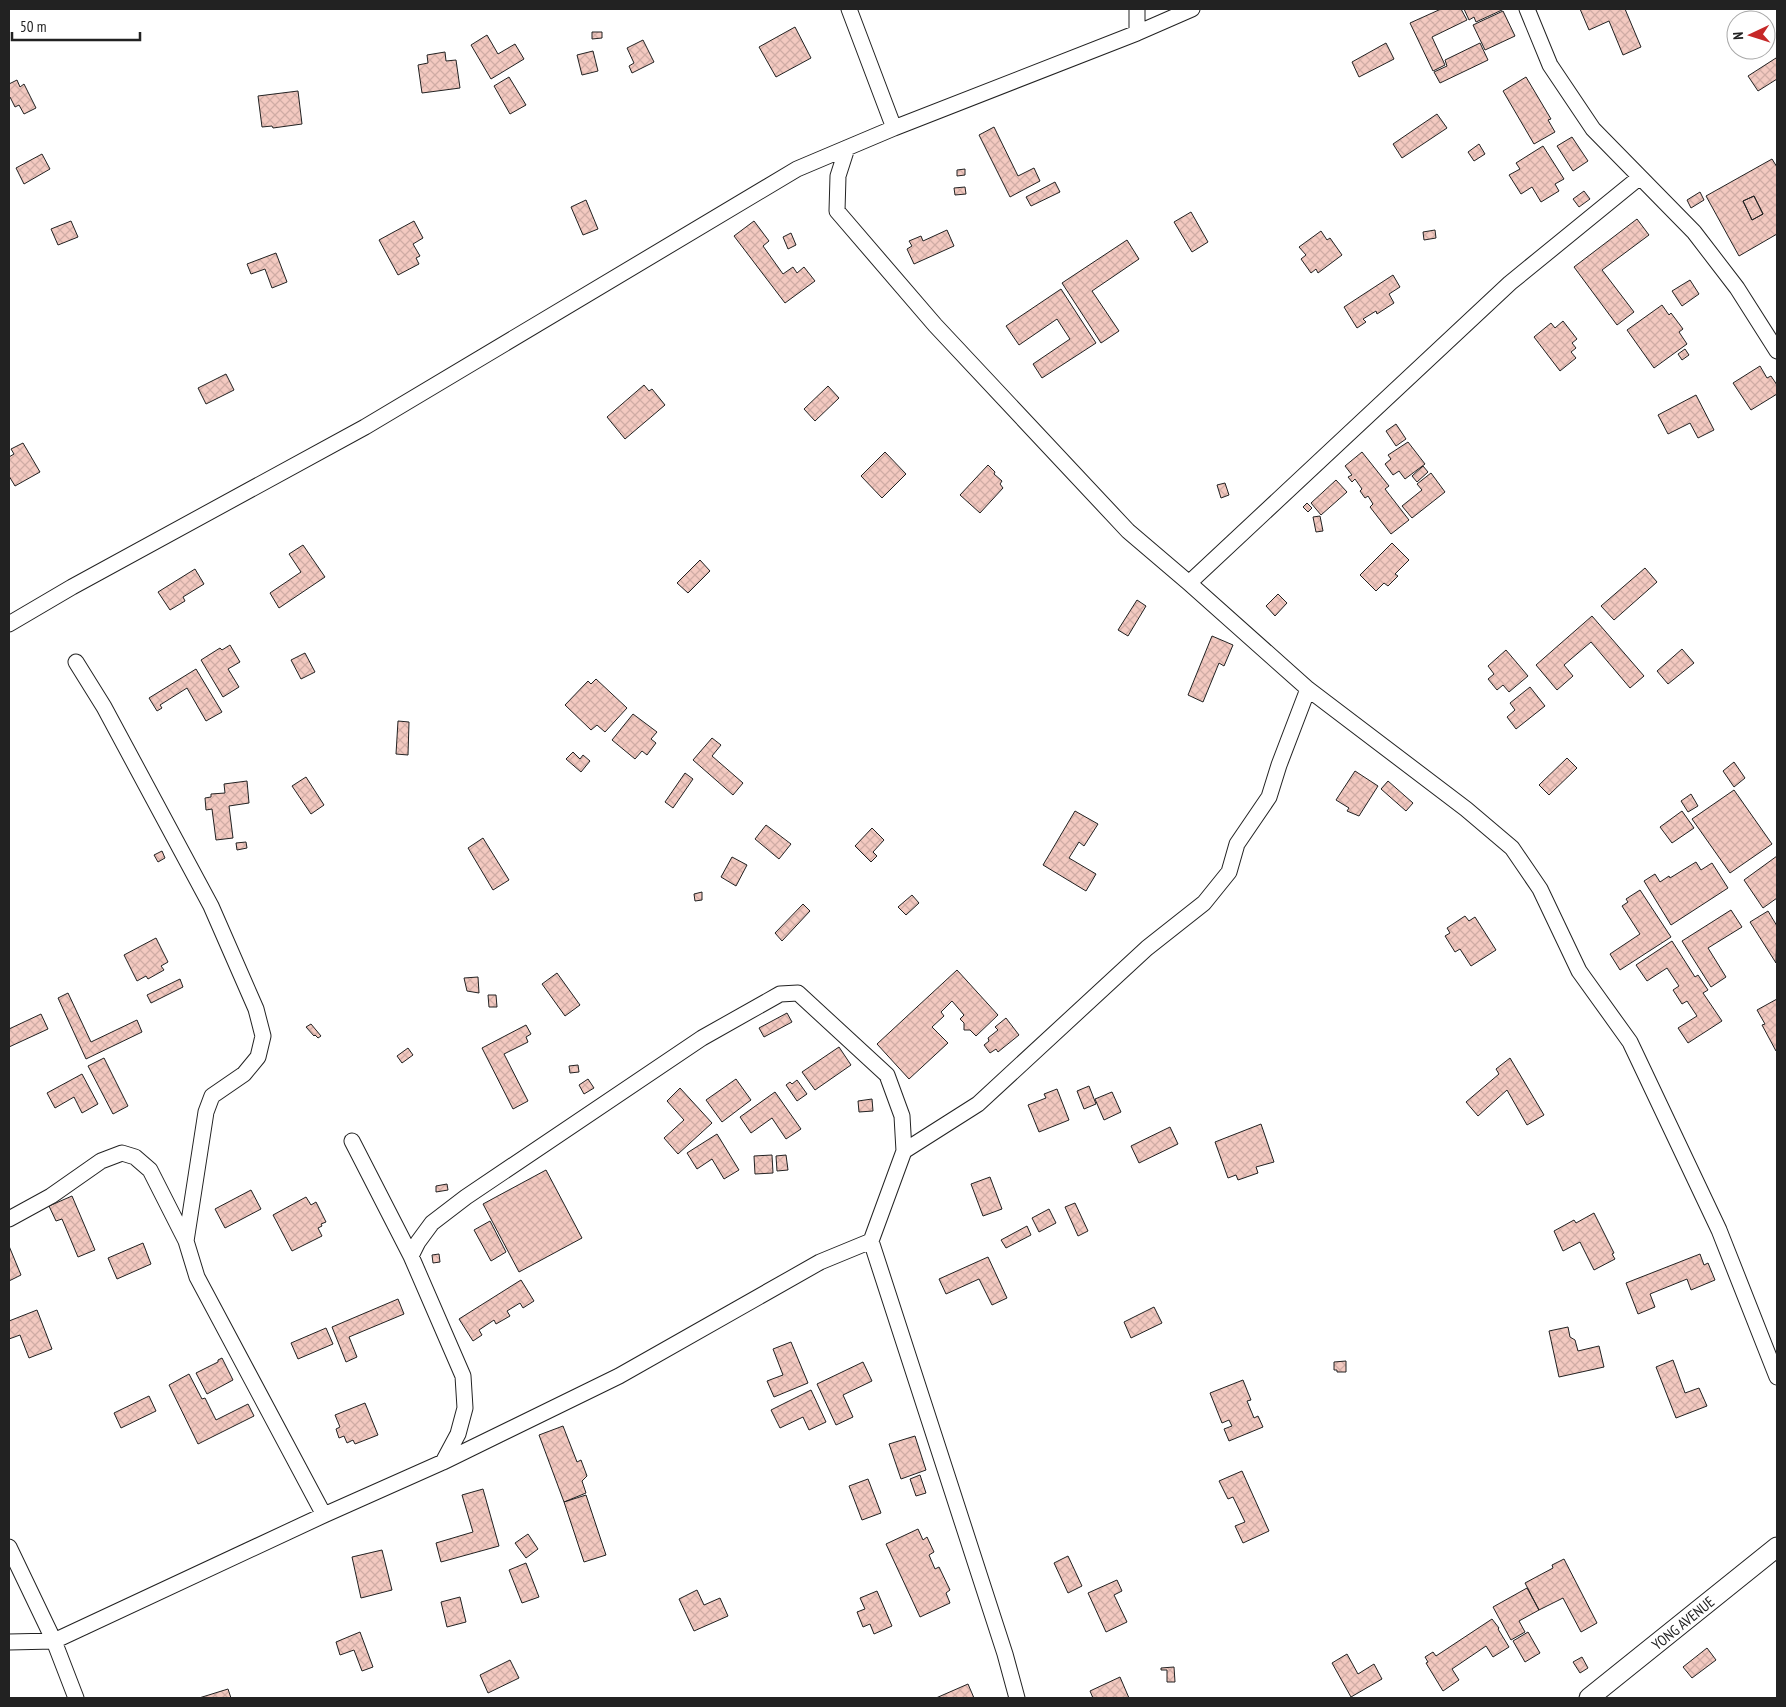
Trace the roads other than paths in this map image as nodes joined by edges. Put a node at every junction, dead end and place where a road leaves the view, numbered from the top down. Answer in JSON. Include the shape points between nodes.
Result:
{"nodes":[{"id":1,"x":849,"y":9,"type":"edge"},
{"id":2,"x":1138,"y":9,"type":"edge"},
{"id":3,"x":1192,"y":9,"type":"edge"},
{"id":4,"x":1527,"y":9,"type":"edge"},
{"id":5,"x":1137,"y":33,"type":"junction"},
{"id":6,"x":894,"y":128,"type":"junction"},
{"id":7,"x":847,"y":148,"type":"junction"},
{"id":8,"x":1640,"y":177,"type":"junction"},
{"id":9,"x":1777,"y":350,"type":"edge"},
{"id":10,"x":1189,"y":582,"type":"junction"},
{"id":11,"x":9,"y":624,"type":"edge"},
{"id":12,"x":76,"y":662,"type":"dead end"},
{"id":13,"x":1308,"y":689,"type":"junction"},
{"id":14,"x":352,"y":1140,"type":"dead end"},
{"id":15,"x":904,"y":1151,"type":"junction"},
{"id":16,"x":9,"y":1218,"type":"edge"},
{"id":17,"x":186,"y":1241,"type":"junction"},
{"id":18,"x":871,"y":1241,"type":"junction"},
{"id":19,"x":411,"y":1256,"type":"junction"},
{"id":20,"x":1777,"y":1377,"type":"edge"},
{"id":21,"x":443,"y":1462,"type":"junction"},
{"id":22,"x":324,"y":1515,"type":"junction"},
{"id":23,"x":9,"y":1547,"type":"edge"},
{"id":24,"x":1777,"y":1547,"type":"edge"},
{"id":25,"x":54,"y":1641,"type":"junction"},
{"id":26,"x":9,"y":1642,"type":"edge"},
{"id":27,"x":76,"y":1698,"type":"edge"},
{"id":28,"x":1017,"y":1698,"type":"edge"},
{"id":29,"x":1588,"y":1698,"type":"edge"}],
"edges":[{"from":1,"to":6,"type":"street"},
{"from":2,"to":5,"type":"street"},
{"from":3,"to":5,"type":"street"},
{"from":4,"to":8,"type":"street","via":[[1550,65],[1592,129]]},
{"from":5,"to":6,"type":"street"},
{"from":6,"to":7,"type":"street"},
{"from":7,"to":10,"type":"street","via":[[838,176],[837,211],[935,325],[1128,531]]},
{"from":7,"to":11,"type":"street","via":[[797,169],[365,427]]},
{"from":8,"to":9,"type":"street","via":[[1694,232],[1737,288]]},
{"from":8,"to":10,"type":"street","via":[[1510,283]]},
{"from":10,"to":13,"type":"street"},
{"from":12,"to":17,"type":"street","via":[[211,906],[256,1008],[264,1036],[258,1057],[244,1074],[212,1096],[206,1112]]},
{"from":13,"to":15,"type":"street","via":[[1269,797],[1237,844],[1229,872],[1204,903],[1148,948],[978,1104]]},
{"from":13,"to":20,"type":"street","via":[[1512,848],[1540,889],[1579,972],[1630,1042],[1720,1230]]},
{"from":14,"to":19,"type":"street"},
{"from":15,"to":18,"type":"street"},
{"from":15,"to":19,"type":"street","via":[[902,1116],[887,1074],[798,993],[780,994],[702,1038],[466,1196],[432,1223]]},
{"from":16,"to":17,"type":"street","via":[[51,1196],[101,1162],[122,1153],[134,1157],[150,1170]]},
{"from":17,"to":22,"type":"street","via":[[196,1277]]},
{"from":18,"to":21,"type":"street","via":[[820,1262],[619,1376]]},
{"from":18,"to":28,"type":"street"},
{"from":19,"to":21,"type":"street","via":[[463,1376],[465,1408],[458,1434]]},
{"from":21,"to":22,"type":"street"},
{"from":22,"to":25,"type":"street"},
{"from":23,"to":25,"type":"street"},
{"from":24,"to":29,"type":"street","name":"YONG AVENUE"},
{"from":25,"to":26,"type":"street"},
{"from":25,"to":27,"type":"street"}]}
